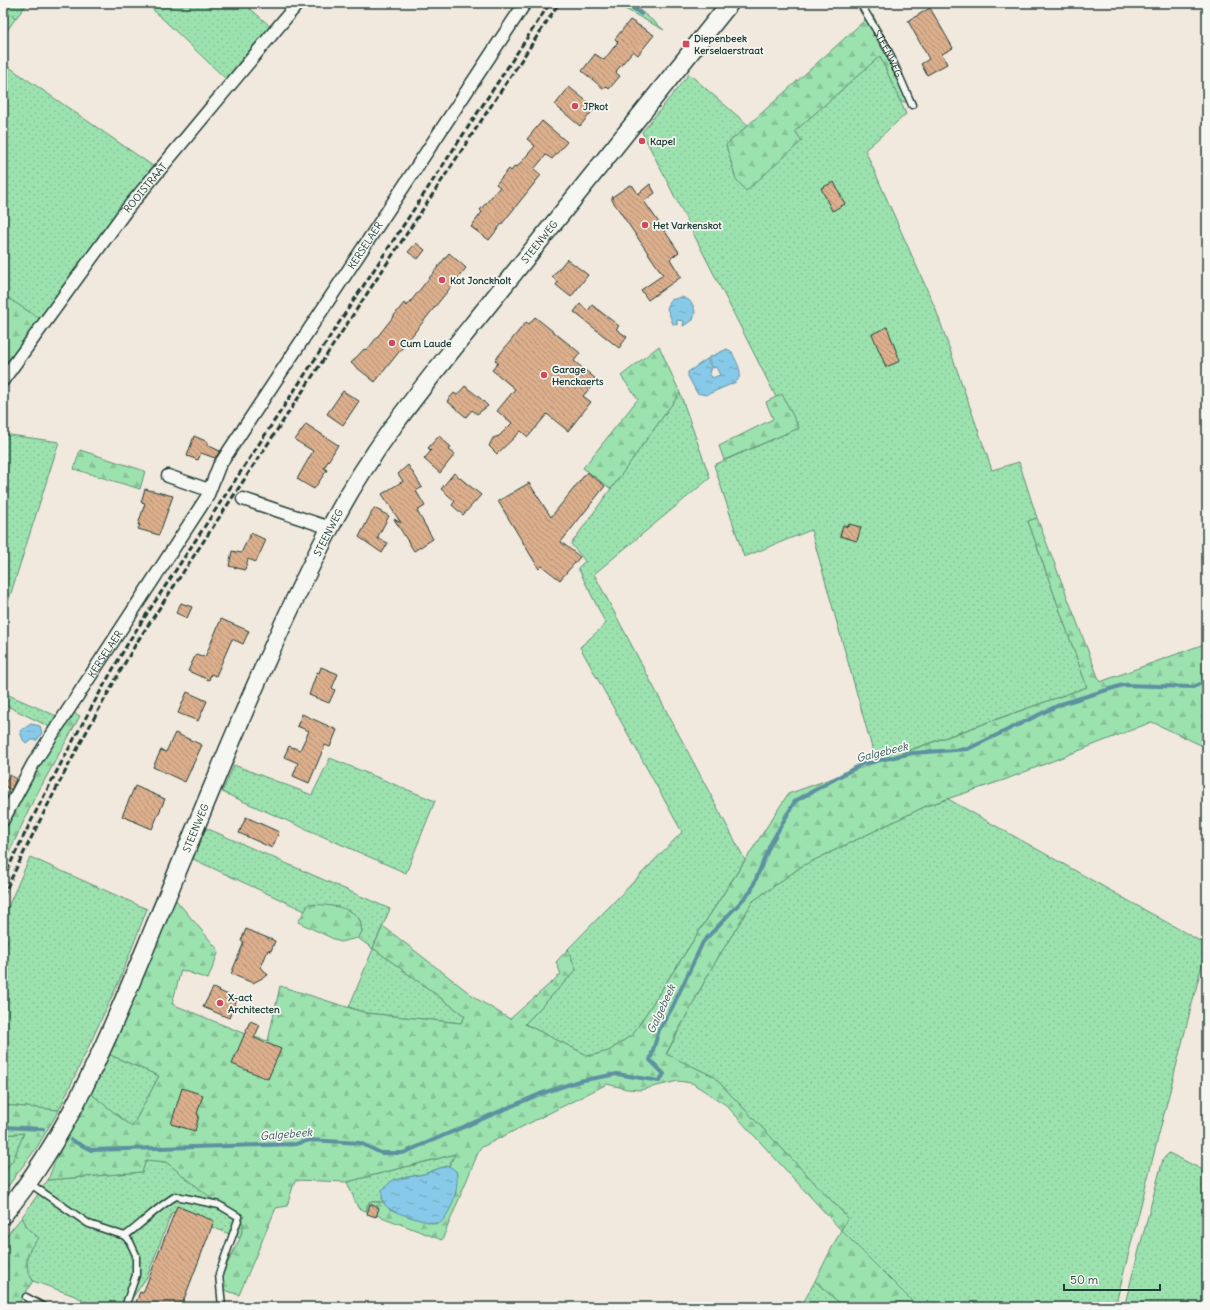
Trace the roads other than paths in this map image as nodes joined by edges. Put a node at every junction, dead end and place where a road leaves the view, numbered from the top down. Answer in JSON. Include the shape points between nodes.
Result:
{"nodes":[{"id":1,"x":298,"y":3,"type":"edge"},
{"id":2,"x":525,"y":3,"type":"edge"},
{"id":3,"x":730,"y":3,"type":"edge"},
{"id":4,"x":860,"y":3,"type":"edge"},
{"id":5,"x":912,"y":105,"type":"dead end"},
{"id":6,"x":3,"y":380,"type":"edge"},
{"id":7,"x":168,"y":476,"type":"dead end"},
{"id":8,"x":209,"y":490,"type":"junction"},
{"id":9,"x":243,"y":499,"type":"dead end"},
{"id":10,"x":330,"y":528,"type":"junction"},
{"id":11,"x":3,"y":820,"type":"edge"},
{"id":12,"x":28,"y":1182,"type":"junction"},
{"id":13,"x":3,"y":1215,"type":"edge"},
{"id":14,"x":125,"y":1236,"type":"junction"},
{"id":15,"x":26,"y":1297,"type":"dead end"},
{"id":16,"x":44,"y":1307,"type":"edge"},
{"id":17,"x":124,"y":1307,"type":"edge"},
{"id":18,"x":222,"y":1307,"type":"edge"}],
"edges":[{"from":1,"to":6,"type":"street","name":"ROOISTRAAT","via":[[126,209]]},
{"from":2,"to":8,"type":"street","name":"KERSELAER","via":[[219,466]]},
{"from":3,"to":10,"type":"main road","name":"STEENWEG","via":[[416,395],[359,477]]},
{"from":4,"to":5,"type":"lane","name":"STEENWEG","via":[[888,50]]},
{"from":7,"to":8,"type":"street"},
{"from":8,"to":11,"type":"street","name":"KERSELAER","via":[[207,497],[33,764]]},
{"from":9,"to":10,"type":"street"},
{"from":10,"to":12,"type":"main road","name":"STEENWEG","via":[[294,600],[131,983],[56,1140]]},
{"from":12,"to":13,"type":"main road","name":"STEENWEG"},
{"from":12,"to":14,"type":"lane","via":[[89,1224]]},
{"from":14,"to":17,"type":"lane","via":[[136,1255],[136,1275]]},
{"from":14,"to":18,"type":"lane","via":[[146,1221],[160,1206],[176,1196],[220,1205],[239,1217],[219,1274]]},
{"from":15,"to":16,"type":"lane"}]}
